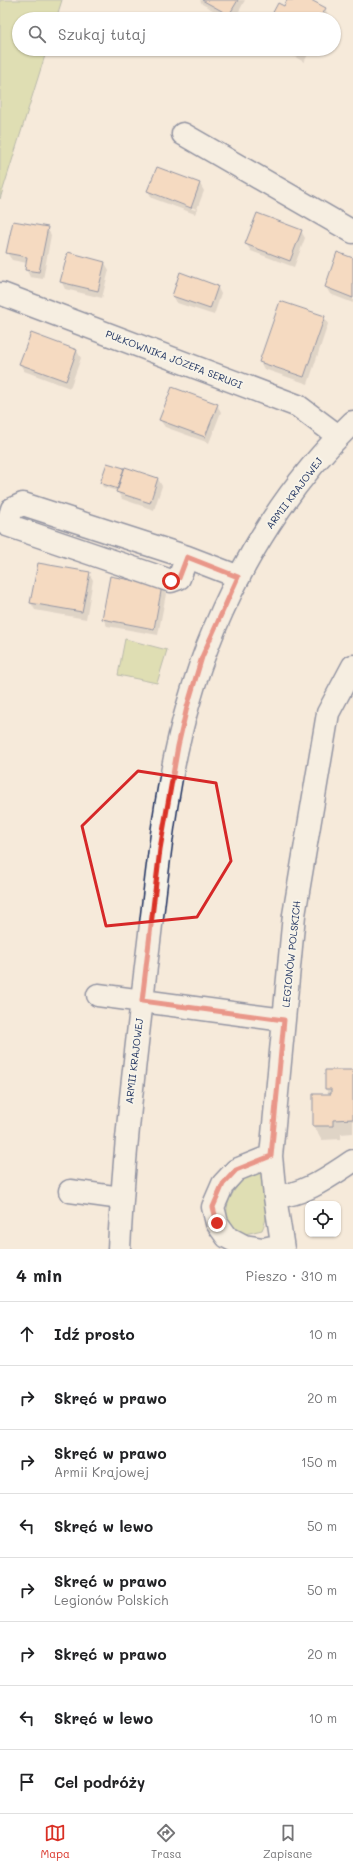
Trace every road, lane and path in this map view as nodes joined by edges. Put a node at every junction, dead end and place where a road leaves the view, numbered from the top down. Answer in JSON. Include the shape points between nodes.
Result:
{"nodes":[{"id":1,"x":183,"y":134,"type":"dead end"},
{"id":2,"x":353,"y":232,"type":"edge"},
{"id":3,"x":2,"y":294,"type":"dead end"},
{"id":4,"x":346,"y":429,"type":"edge"},
{"id":5,"x":187,"y":557,"type":"junction"},
{"id":6,"x":238,"y":577,"type":"junction"},
{"id":7,"x":353,"y":666,"type":"edge"},
{"id":8,"x":98,"y":995,"type":"dead end"},
{"id":9,"x":142,"y":1001,"type":"junction"},
{"id":10,"x":284,"y":1020,"type":"junction"},
{"id":11,"x":271,"y":1156,"type":"junction"},
{"id":12,"x":353,"y":1161,"type":"edge"},
{"id":13,"x":70,"y":1191,"type":"dead end"},
{"id":14,"x":275,"y":1197,"type":"junction"},
{"id":15,"x":121,"y":1198,"type":"junction"},
{"id":16,"x":282,"y":1247,"type":"edge"},
{"id":17,"x":119,"y":1249,"type":"edge"}],
"edges":[{"from":1,"to":2,"type":"street"},
{"from":3,"to":4,"type":"street","name":"PUŁKOWNIKA JÓZEFA SERUGI","via":[[298,406]]},
{"from":4,"to":6,"type":"street","name":"ARMII KRAJOWEJ","via":[[275,516]]},
{"from":5,"to":5,"type":"street","via":[[23,504],[12,509],[7,525],[171,581],[179,578]]},
{"from":5,"to":6,"type":"street"},
{"from":6,"to":9,"type":"street","name":"ARMII KRAJOWEJ","via":[[202,657],[178,746],[160,849]]},
{"from":7,"to":10,"type":"street","name":"LEGIONÓW POLSKICH","via":[[328,713],[294,916]]},
{"from":8,"to":9,"type":"street"},
{"from":9,"to":10,"type":"street"},
{"from":9,"to":15,"type":"street","name":"ARMII KRAJOWEJ","via":[[129,1101]]},
{"from":10,"to":11,"type":"street","name":"LEGIONÓW POLSKICH"},
{"from":11,"to":14,"type":"street","name":"LEGIONÓW POLSKICH"},
{"from":11,"to":16,"type":"street","via":[[236,1170],[223,1184],[213,1207],[217,1223],[227,1237],[244,1246],[263,1249]]},
{"from":12,"to":14,"type":"street","via":[[303,1192]]},
{"from":13,"to":15,"type":"street"},
{"from":14,"to":16,"type":"street","name":"LEGIONÓW POLSKICH"},
{"from":15,"to":17,"type":"street","name":"ARMII KRAJOWEJ"}]}
